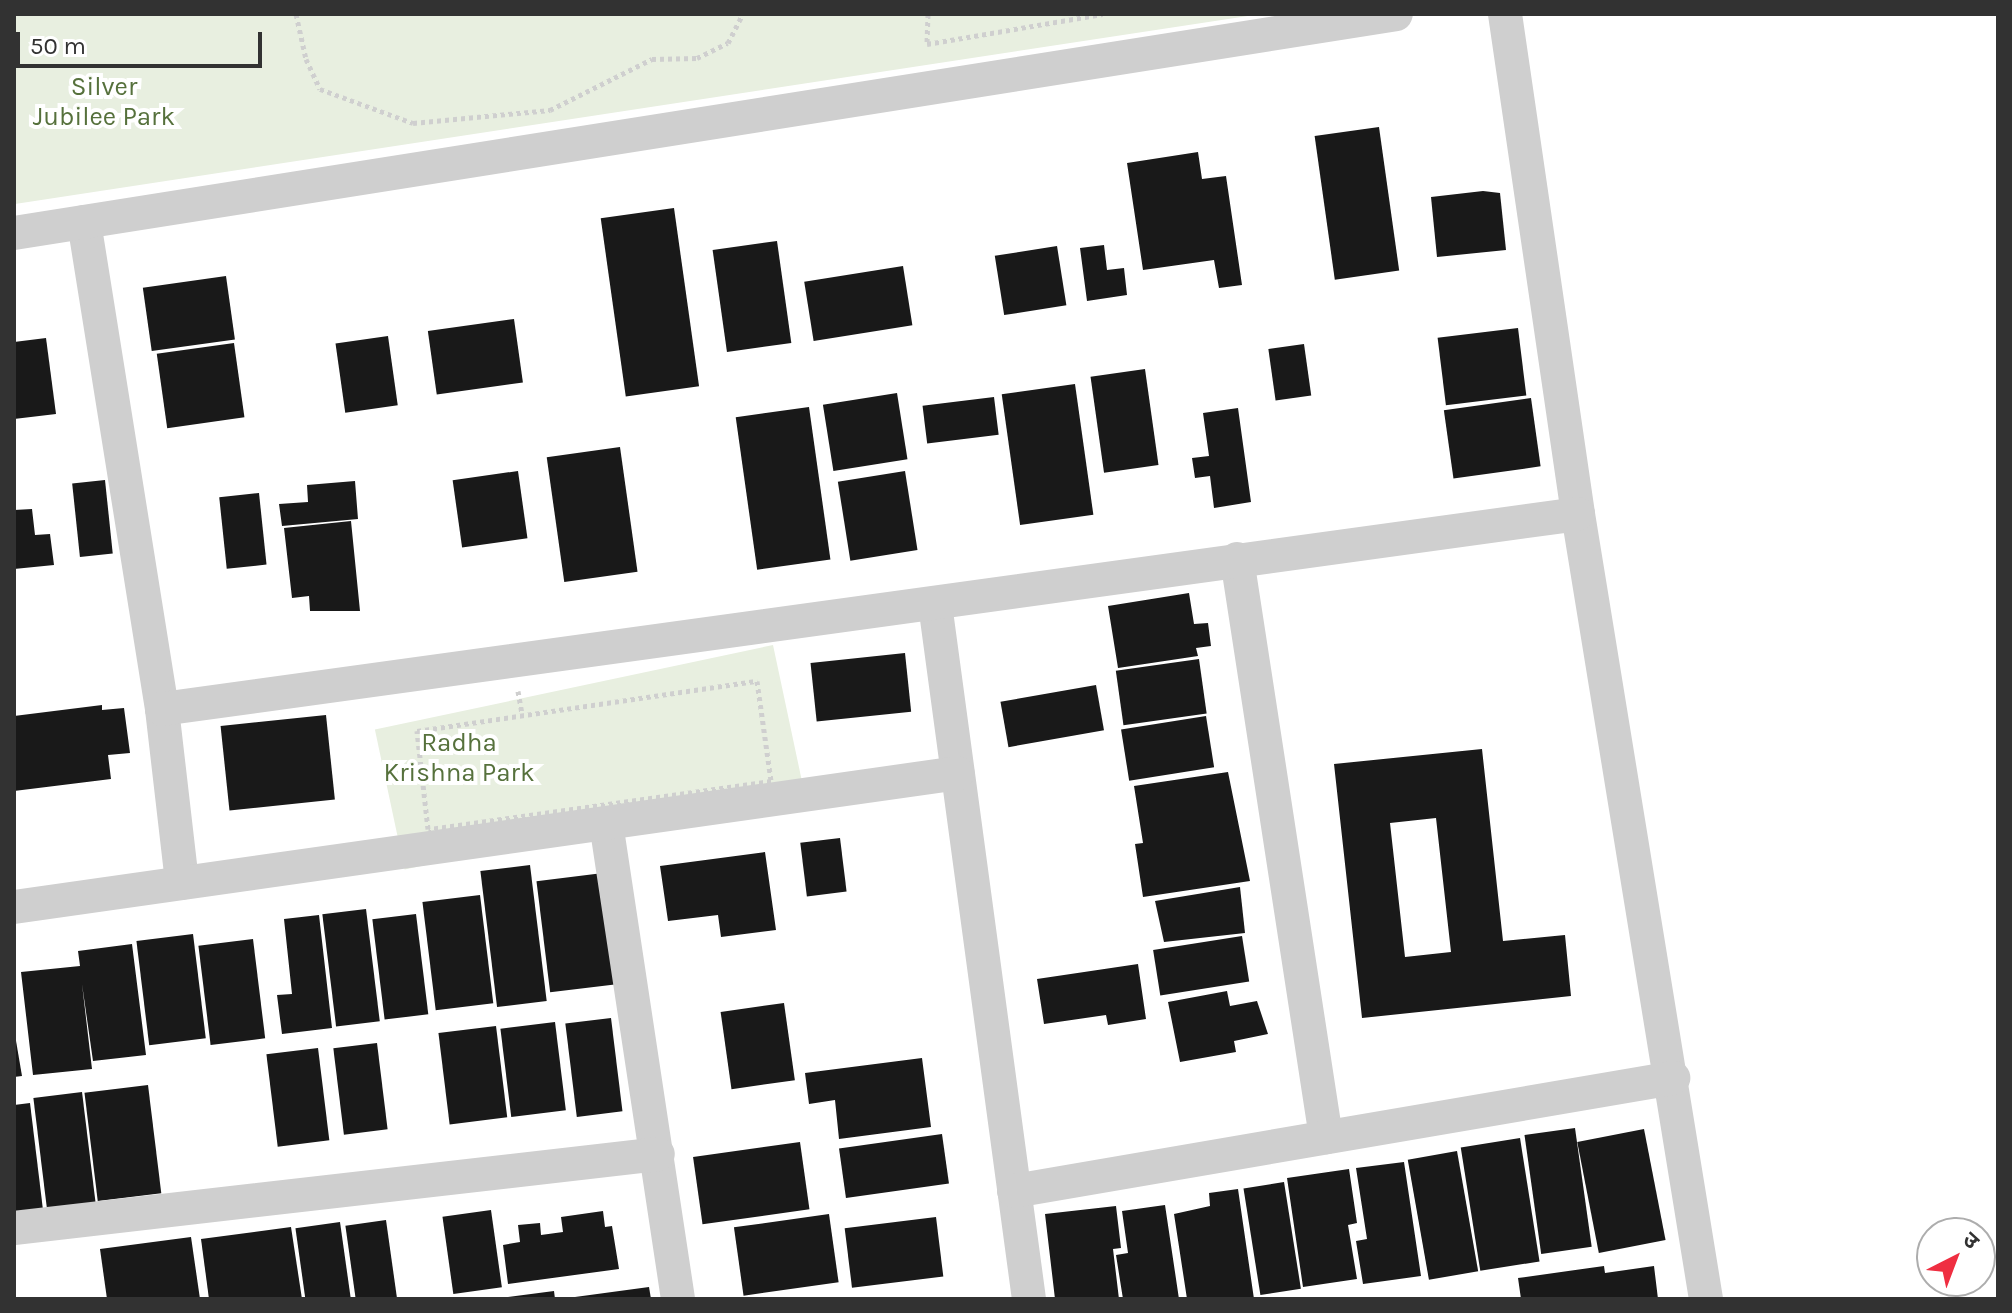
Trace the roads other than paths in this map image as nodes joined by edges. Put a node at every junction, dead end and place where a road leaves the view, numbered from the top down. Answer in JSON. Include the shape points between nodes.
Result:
{"nodes":[{"id":1,"x":1396,"y":14,"type":"edge"},
{"id":2,"x":1505,"y":14,"type":"edge"},
{"id":3,"x":84,"y":222,"type":"junction"},
{"id":4,"x":14,"y":233,"type":"edge"},
{"id":5,"x":1578,"y":514,"type":"junction"},
{"id":6,"x":1237,"y":559,"type":"junction"},
{"id":7,"x":935,"y":604,"type":"junction"},
{"id":8,"x":162,"y":709,"type":"junction"},
{"id":9,"x":958,"y":773,"type":"junction"},
{"id":10,"x":606,"y":823,"type":"junction"},
{"id":11,"x":182,"y":883,"type":"junction"},
{"id":12,"x":14,"y":907,"type":"edge"},
{"id":13,"x":1673,"y":1078,"type":"junction"},
{"id":14,"x":1326,"y":1137,"type":"junction"},
{"id":15,"x":658,"y":1154,"type":"junction"},
{"id":16,"x":1014,"y":1191,"type":"junction"},
{"id":17,"x":14,"y":1228,"type":"edge"},
{"id":18,"x":678,"y":1299,"type":"edge"},
{"id":19,"x":1029,"y":1299,"type":"edge"},
{"id":20,"x":1706,"y":1299,"type":"edge"}],
"edges":[{"from":1,"to":3,"type":"street"},
{"from":2,"to":5,"type":"street"},
{"from":3,"to":4,"type":"street"},
{"from":3,"to":8,"type":"street"},
{"from":5,"to":6,"type":"street"},
{"from":5,"to":13,"type":"street"},
{"from":6,"to":7,"type":"street"},
{"from":6,"to":14,"type":"street"},
{"from":7,"to":8,"type":"street"},
{"from":7,"to":9,"type":"street"},
{"from":8,"to":11,"type":"street"},
{"from":9,"to":10,"type":"street"},
{"from":9,"to":16,"type":"street"},
{"from":10,"to":11,"type":"street"},
{"from":10,"to":15,"type":"street"},
{"from":11,"to":12,"type":"street"},
{"from":13,"to":14,"type":"street"},
{"from":13,"to":20,"type":"street"},
{"from":14,"to":16,"type":"street"},
{"from":15,"to":17,"type":"street"},
{"from":15,"to":18,"type":"street"},
{"from":16,"to":19,"type":"street"}]}
